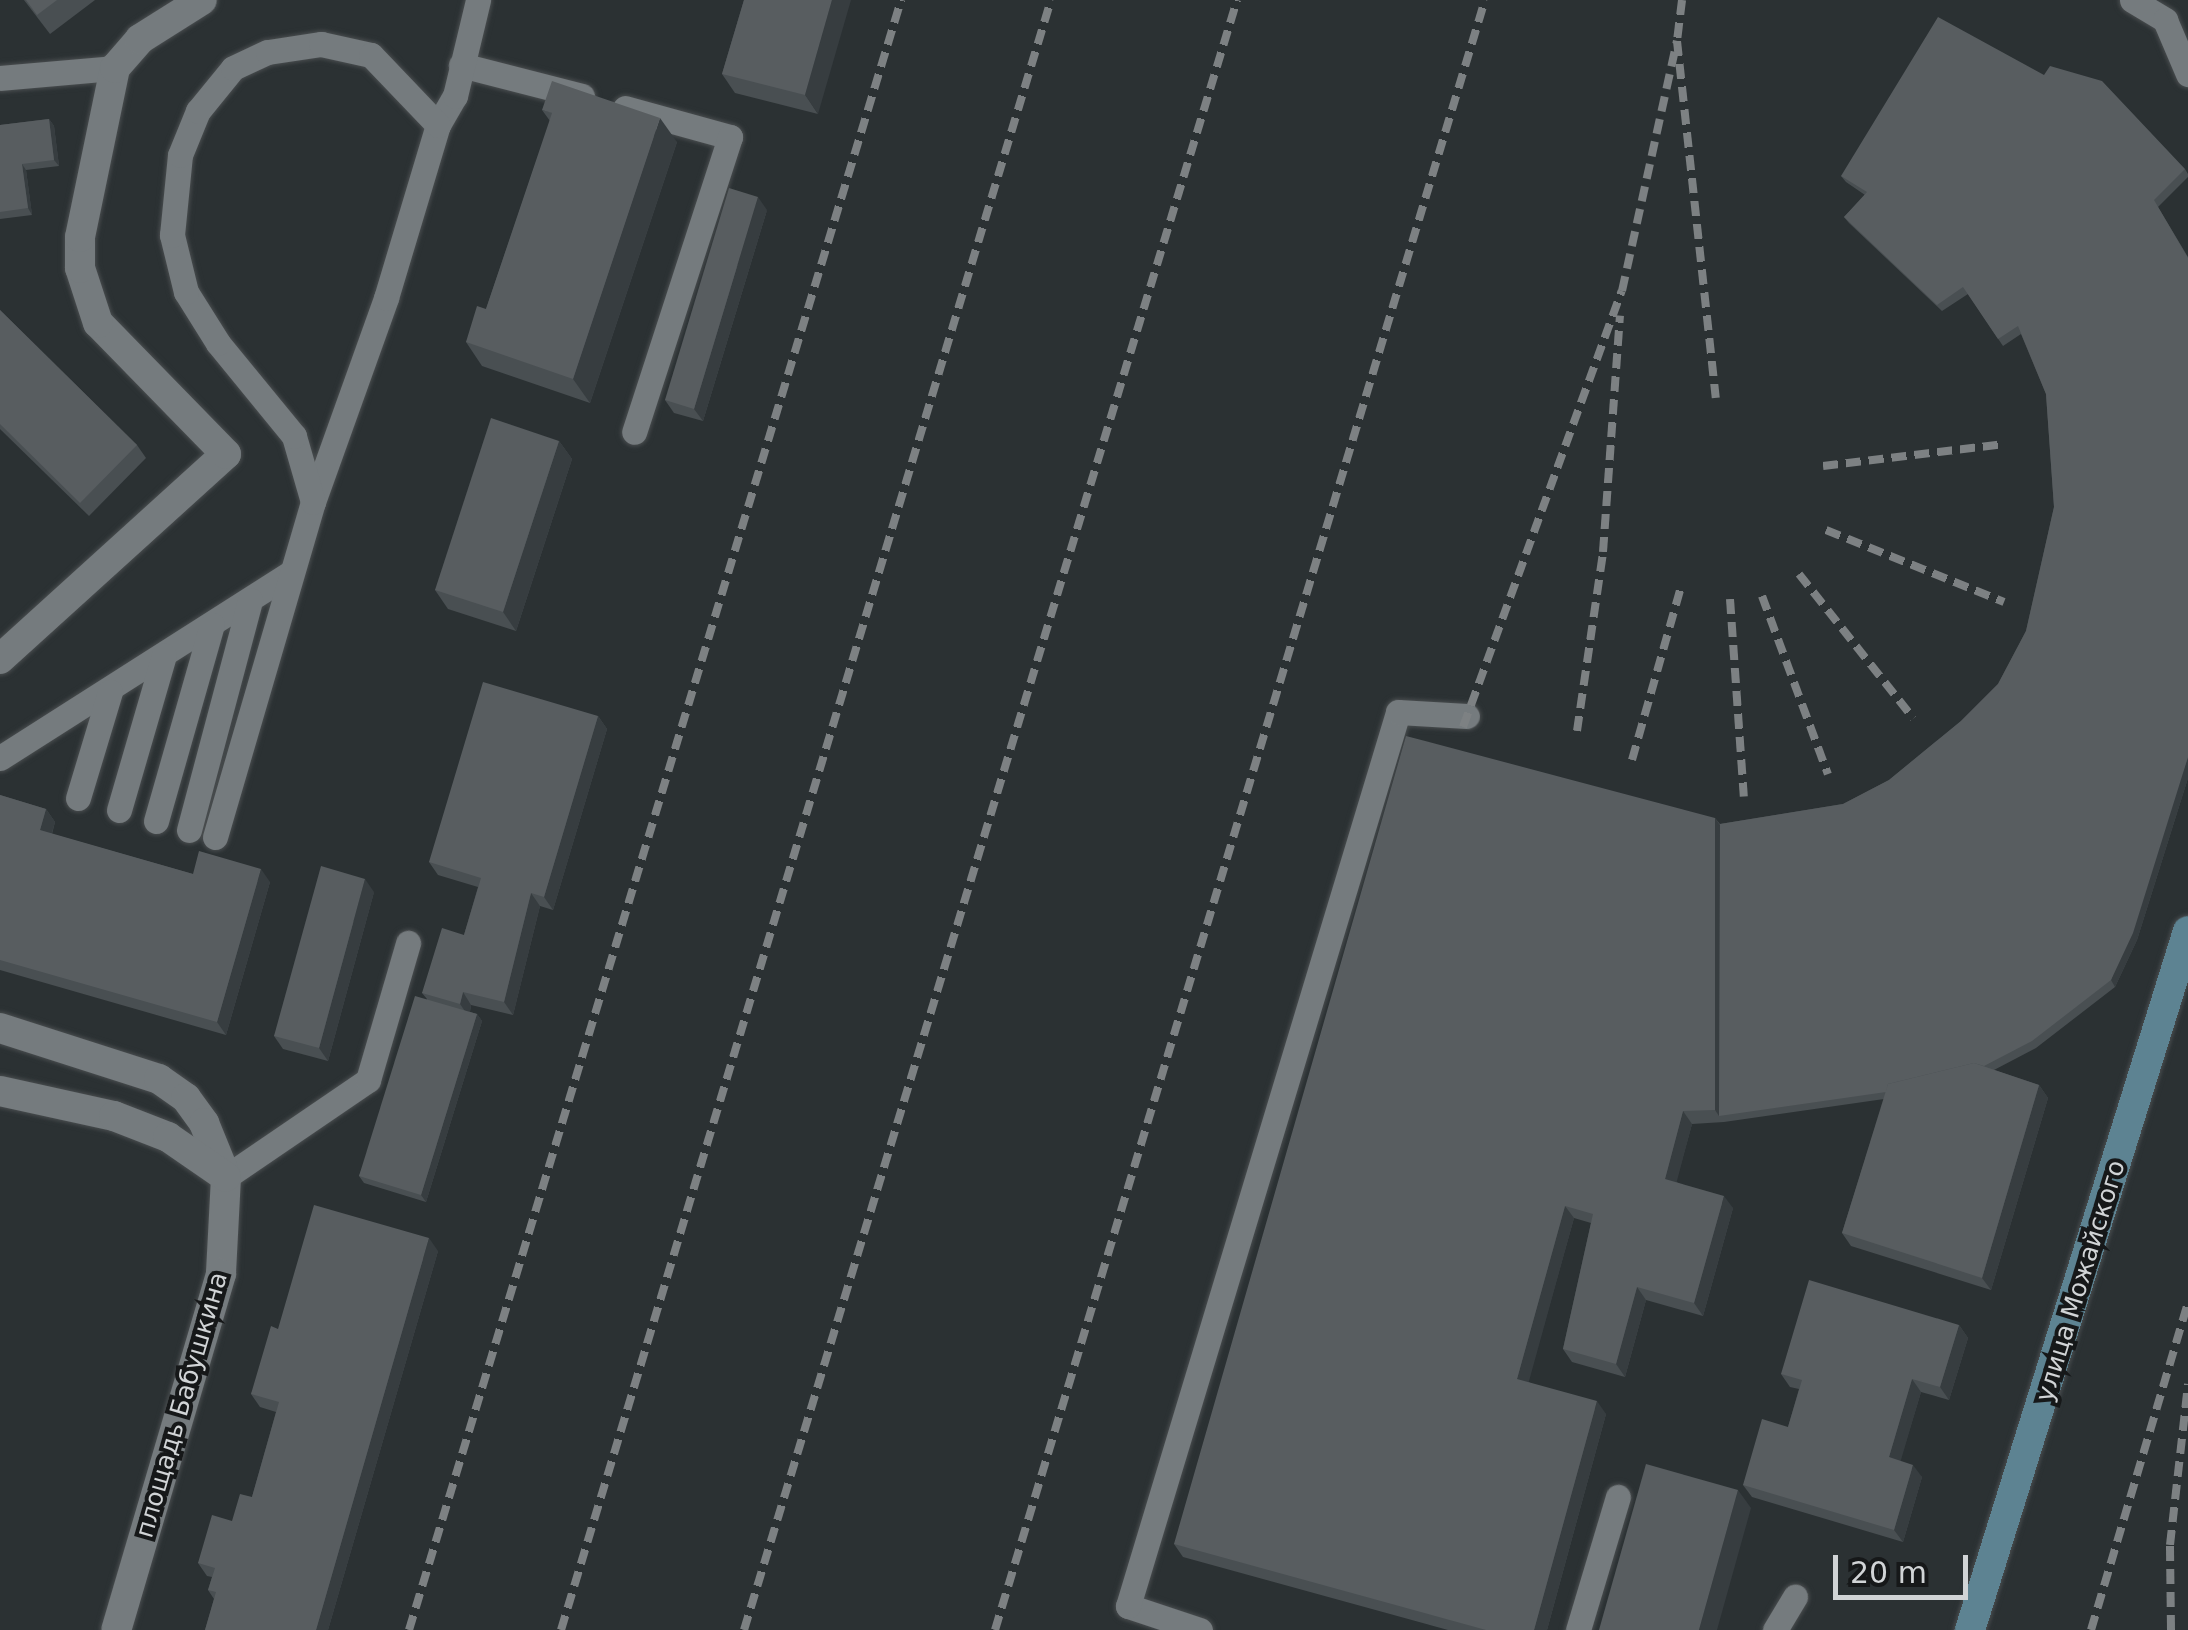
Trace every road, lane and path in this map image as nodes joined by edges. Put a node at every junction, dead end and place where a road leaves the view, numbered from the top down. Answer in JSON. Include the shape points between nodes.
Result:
{"nodes":[{"id":1,"x":202,"y":0,"type":"edge"},
{"id":2,"x":478,"y":0,"type":"edge"},
{"id":3,"x":2132,"y":0,"type":"edge"},
{"id":4,"x":460,"y":65,"type":"junction"},
{"id":5,"x":115,"y":68,"type":"junction"},
{"id":6,"x":2188,"y":74,"type":"edge"},
{"id":7,"x":0,"y":78,"type":"edge"},
{"id":8,"x":438,"y":124,"type":"junction"},
{"id":9,"x":634,"y":432,"type":"dead end"},
{"id":10,"x":313,"y":502,"type":"junction"},
{"id":11,"x":292,"y":572,"type":"junction"},
{"id":12,"x":250,"y":600,"type":"junction"},
{"id":13,"x":212,"y":625,"type":"junction"},
{"id":14,"x":164,"y":655,"type":"junction"},
{"id":15,"x":0,"y":658,"type":"edge"},
{"id":16,"x":110,"y":692,"type":"junction"},
{"id":17,"x":1467,"y":716,"type":"dead end"},
{"id":18,"x":0,"y":758,"type":"edge"},
{"id":19,"x":78,"y":798,"type":"dead end"},
{"id":20,"x":119,"y":810,"type":"dead end"},
{"id":21,"x":156,"y":820,"type":"dead end"},
{"id":22,"x":189,"y":830,"type":"dead end"},
{"id":23,"x":215,"y":837,"type":"dead end"},
{"id":24,"x":2188,"y":931,"type":"edge"},
{"id":25,"x":408,"y":943,"type":"dead end"},
{"id":26,"x":0,"y":1028,"type":"edge"},
{"id":27,"x":0,"y":1091,"type":"edge"},
{"id":28,"x":226,"y":1177,"type":"junction"},
{"id":29,"x":1618,"y":1497,"type":"dead end"},
{"id":30,"x":1795,"y":1597,"type":"dead end"},
{"id":31,"x":116,"y":1630,"type":"edge"},
{"id":32,"x":1200,"y":1630,"type":"edge"},
{"id":33,"x":1578,"y":1630,"type":"edge"},
{"id":34,"x":1775,"y":1630,"type":"edge"},
{"id":35,"x":1970,"y":1630,"type":"edge"}],
"edges":[{"from":1,"to":5,"type":"street","via":[[140,39]]},
{"from":2,"to":4,"type":"lane"},
{"from":3,"to":6,"type":"lane","via":[[2164,20]]},
{"from":4,"to":8,"type":"lane","via":[[455,96]]},
{"from":4,"to":9,"type":"lane","via":[[730,137]]},
{"from":5,"to":7,"type":"lane"},
{"from":5,"to":15,"type":"street","via":[[80,237],[87,296],[98,322],[226,454]]},
{"from":8,"to":10,"type":"lane","via":[[386,298]]},
{"from":8,"to":10,"type":"lane","via":[[371,56],[321,44],[268,52],[233,68],[198,110],[180,154],[172,235],[186,292],[294,436]]},
{"from":10,"to":11,"type":"lane"},
{"from":11,"to":12,"type":"lane"},
{"from":11,"to":23,"type":"lane"},
{"from":12,"to":13,"type":"lane"},
{"from":12,"to":22,"type":"lane"},
{"from":13,"to":14,"type":"lane"},
{"from":13,"to":21,"type":"lane"},
{"from":14,"to":16,"type":"lane"},
{"from":14,"to":20,"type":"lane"},
{"from":16,"to":18,"type":"lane"},
{"from":16,"to":19,"type":"lane"},
{"from":17,"to":32,"type":"lane","via":[[1398,712],[1128,1606]]},
{"from":24,"to":35,"type":"main road","name":"улица Можайского"},
{"from":25,"to":28,"type":"lane","via":[[368,1080]]},
{"from":26,"to":28,"type":"street","name":"площадь Бабушкина","via":[[159,1079],[186,1098],[204,1123]]},
{"from":27,"to":28,"type":"street","via":[[114,1116],[202,1156]]},
{"from":28,"to":31,"type":"street","name":"площадь Бабушкина","via":[[221,1274]]},
{"from":29,"to":33,"type":"lane"},
{"from":30,"to":34,"type":"lane"}]}
